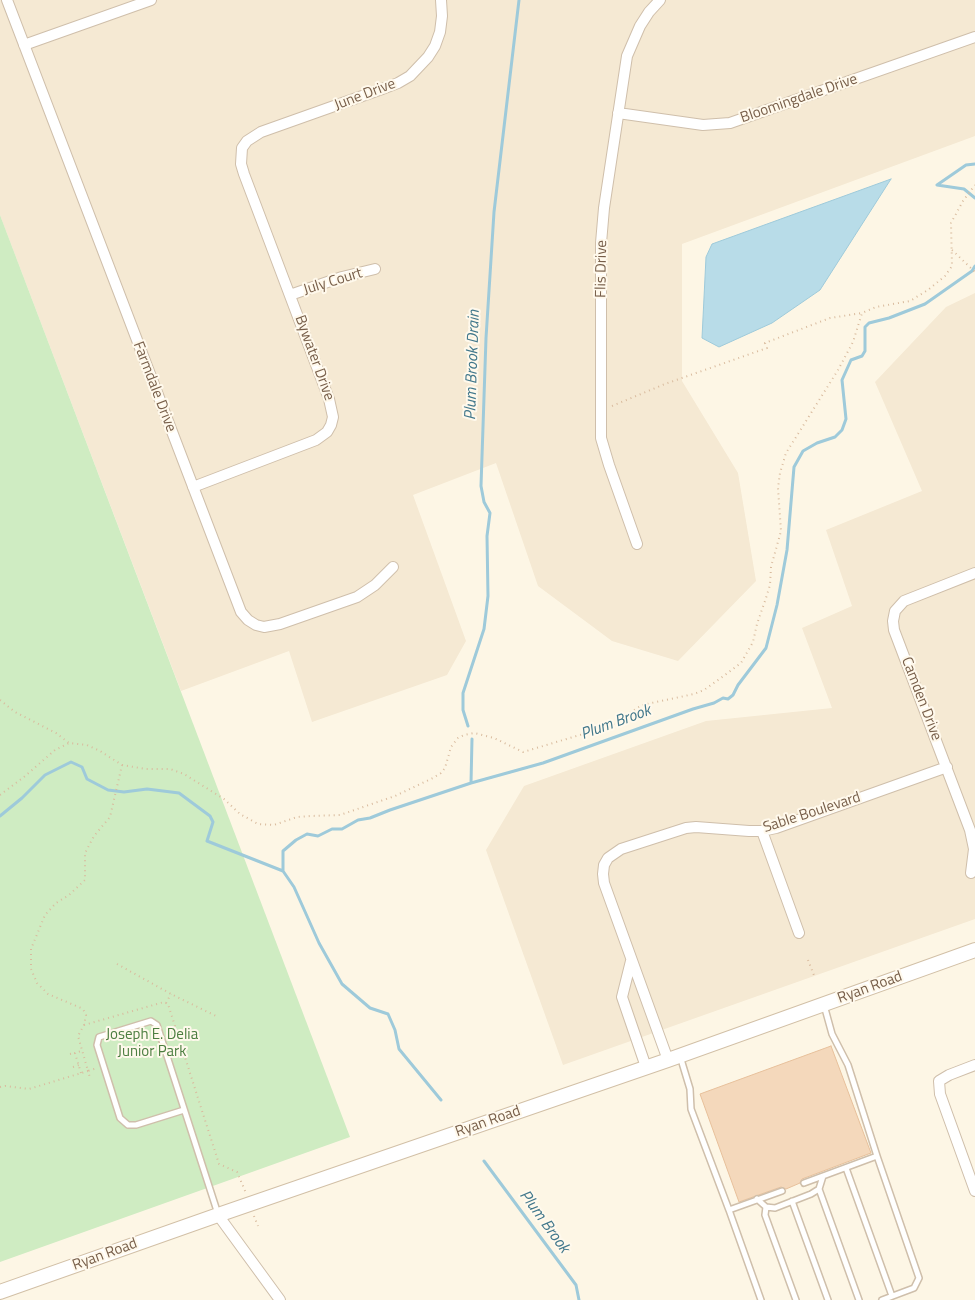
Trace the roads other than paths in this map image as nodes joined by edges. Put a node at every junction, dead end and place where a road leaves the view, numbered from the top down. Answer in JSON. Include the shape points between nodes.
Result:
{"nodes":[{"id":1,"x":7,"y":0,"type":"edge"},
{"id":2,"x":151,"y":0,"type":"edge"},
{"id":3,"x":441,"y":0,"type":"edge"},
{"id":4,"x":660,"y":0,"type":"edge"},
{"id":5,"x":975,"y":37,"type":"edge"},
{"id":6,"x":24,"y":45,"type":"junction"},
{"id":7,"x":618,"y":113,"type":"junction"},
{"id":8,"x":242,"y":148,"type":"joint"},
{"id":9,"x":375,"y":269,"type":"dead end"},
{"id":10,"x":290,"y":296,"type":"junction"},
{"id":11,"x":193,"y":487,"type":"junction"},
{"id":12,"x":637,"y":544,"type":"dead end"},
{"id":13,"x":393,"y":567,"type":"dead end"},
{"id":14,"x":975,"y":573,"type":"edge"},
{"id":15,"x":947,"y":767,"type":"junction"},
{"id":16,"x":762,"y":831,"type":"junction"},
{"id":17,"x":971,"y":873,"type":"dead end"},
{"id":18,"x":798,"y":933,"type":"dead end"},
{"id":19,"x":975,"y":950,"type":"edge"},
{"id":20,"x":631,"y":960,"type":"junction"},
{"id":21,"x":824,"y":1004,"type":"junction"},
{"id":22,"x":674,"y":1058,"type":"junction"},
{"id":23,"x":975,"y":1065,"type":"edge"},
{"id":24,"x":646,"y":1067,"type":"junction"},
{"id":25,"x":184,"y":1110,"type":"junction"},
{"id":26,"x":876,"y":1156,"type":"junction"},
{"id":27,"x":846,"y":1168,"type":"junction"},
{"id":28,"x":823,"y":1176,"type":"junction"},
{"id":29,"x":804,"y":1183,"type":"dead end"},
{"id":30,"x":819,"y":1189,"type":"junction"},
{"id":31,"x":782,"y":1191,"type":"dead end"},
{"id":32,"x":975,"y":1191,"type":"edge"},
{"id":33,"x":757,"y":1199,"type":"junction"},
{"id":34,"x":792,"y":1201,"type":"junction"},
{"id":35,"x":766,"y":1207,"type":"junction"},
{"id":36,"x":729,"y":1210,"type":"junction"},
{"id":37,"x":218,"y":1215,"type":"junction"},
{"id":38,"x":0,"y":1292,"type":"edge"},
{"id":39,"x":892,"y":1296,"type":"junction"},
{"id":40,"x":280,"y":1300,"type":"edge"},
{"id":41,"x":761,"y":1300,"type":"edge"},
{"id":42,"x":796,"y":1300,"type":"edge"},
{"id":43,"x":828,"y":1300,"type":"edge"},
{"id":44,"x":859,"y":1300,"type":"edge"},
{"id":45,"x":882,"y":1300,"type":"edge"}],
"edges":[{"from":1,"to":6,"type":"street","name":"Farmdale Drive"},
{"from":2,"to":6,"type":"street"},
{"from":3,"to":8,"type":"street","name":"June Drive","via":[[440,32],[435,46],[410,76],[254,135]]},
{"from":4,"to":7,"type":"street","name":"Flis Drive","via":[[640,26],[627,56]]},
{"from":5,"to":7,"type":"street","name":"Bloomingdale Drive","via":[[730,123],[703,125]]},
{"from":6,"to":11,"type":"street","name":"Farmdale Drive"},
{"from":7,"to":12,"type":"street","name":"Flis Drive","via":[[601,243],[601,438]]},
{"from":8,"to":10,"type":"street","name":"Bywater Drive","via":[[244,174]]},
{"from":9,"to":10,"type":"street","name":"July Court","via":[[342,276]]},
{"from":10,"to":11,"type":"street","name":"Bywater Drive","via":[[332,408],[331,425],[316,440]]},
{"from":11,"to":13,"type":"street","name":"Farmdale Drive","via":[[238,604],[248,620],[256,625],[280,624],[357,597]]},
{"from":14,"to":15,"type":"street","name":"Camden Drive","via":[[904,601],[895,611],[893,621]]},
{"from":15,"to":16,"type":"street","name":"Sable Boulevard"},
{"from":15,"to":17,"type":"street","name":"Camden Drive","via":[[972,838]]},
{"from":16,"to":18,"type":"street"},
{"from":16,"to":20,"type":"street","name":"Sable Boulevard","via":[[686,828],[621,849],[608,858],[604,865],[604,883]]},
{"from":19,"to":21,"type":"main road","name":"Ryan Road"},
{"from":20,"to":22,"type":"street","name":"Sable Boulevard"},
{"from":20,"to":24,"type":"street","via":[[622,998]]},
{"from":21,"to":22,"type":"main road","name":"Ryan Road"},
{"from":21,"to":26,"type":"lane","via":[[832,1034],[848,1065]]},
{"from":22,"to":24,"type":"main road","name":"Ryan Road"},
{"from":22,"to":36,"type":"lane","via":[[690,1089],[691,1108]]},
{"from":23,"to":32,"type":"street","via":[[939,1081],[940,1094]]},
{"from":24,"to":37,"type":"main road","name":"Ryan Road"},
{"from":25,"to":25,"type":"lane","via":[[157,1024],[151,1020],[99,1037],[97,1044],[120,1118],[128,1125]]},
{"from":25,"to":37,"type":"lane"},
{"from":26,"to":27,"type":"lane"},
{"from":26,"to":39,"type":"lane","via":[[919,1278],[914,1288]]},
{"from":27,"to":28,"type":"lane"},
{"from":27,"to":39,"type":"lane"},
{"from":28,"to":29,"type":"lane"},
{"from":28,"to":30,"type":"lane"},
{"from":30,"to":34,"type":"lane"},
{"from":30,"to":44,"type":"lane"},
{"from":31,"to":33,"type":"lane"},
{"from":33,"to":35,"type":"lane"},
{"from":33,"to":36,"type":"lane"},
{"from":34,"to":35,"type":"lane","via":[[774,1208]]},
{"from":34,"to":43,"type":"lane"},
{"from":35,"to":42,"type":"lane","via":[[766,1216]]},
{"from":36,"to":41,"type":"lane"},
{"from":37,"to":38,"type":"main road","name":"Ryan Road"},
{"from":37,"to":40,"type":"street"},
{"from":39,"to":45,"type":"lane"}]}
